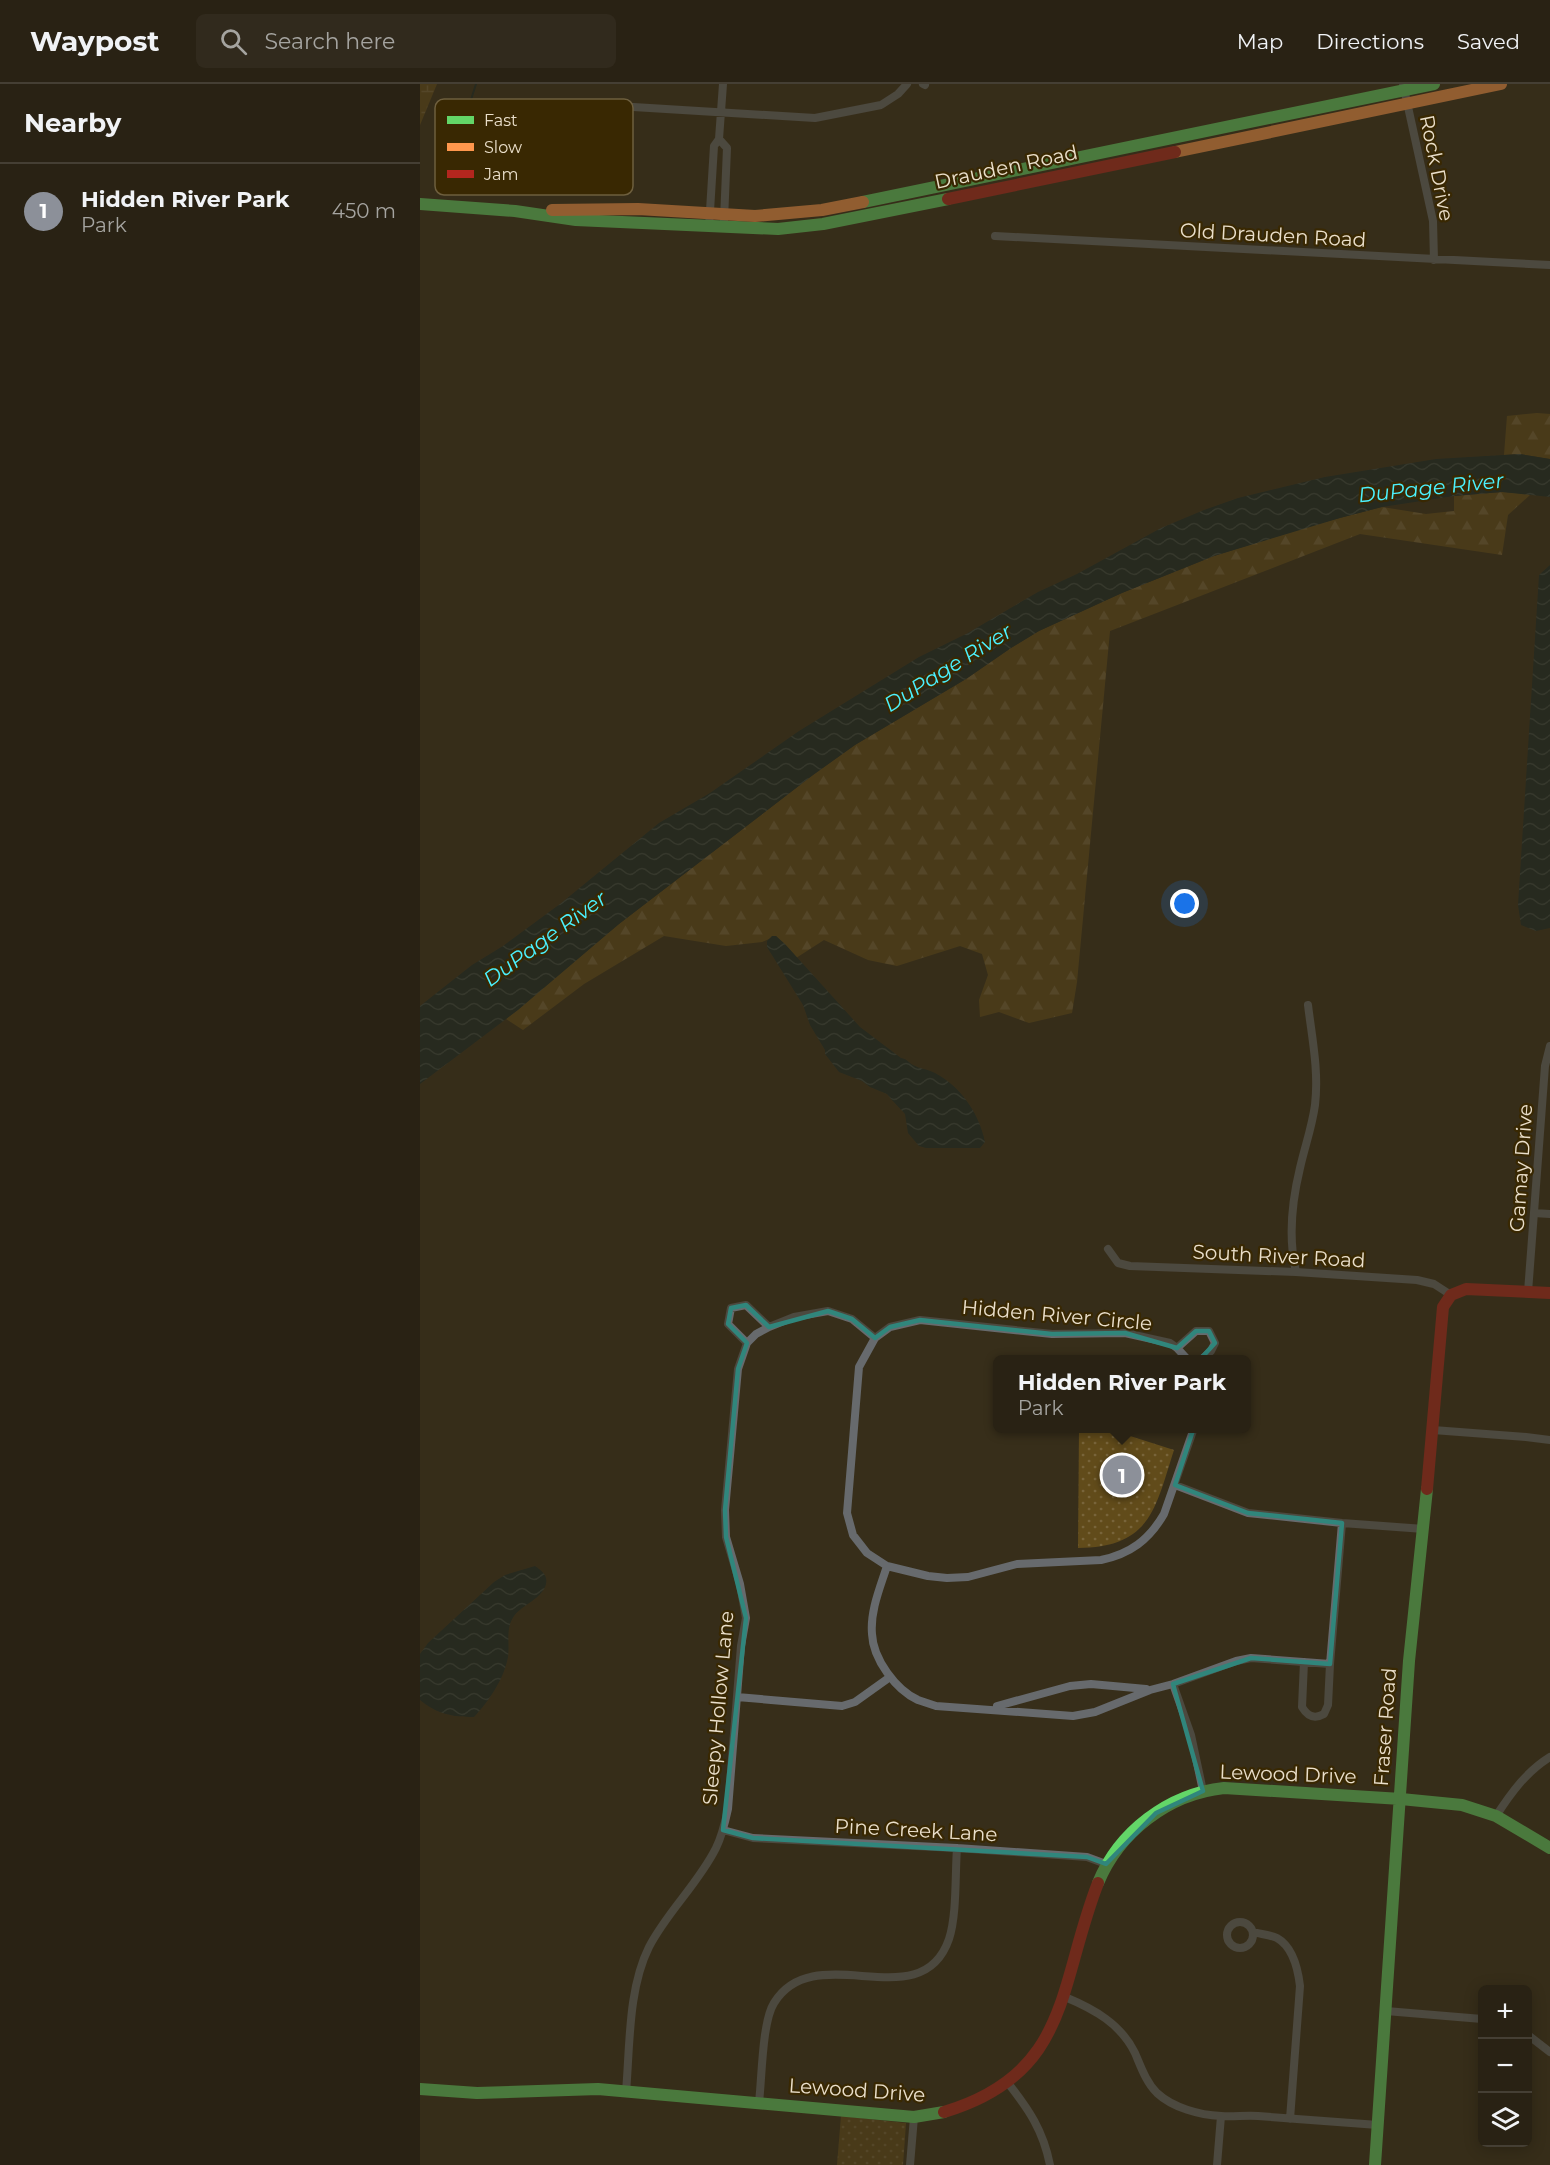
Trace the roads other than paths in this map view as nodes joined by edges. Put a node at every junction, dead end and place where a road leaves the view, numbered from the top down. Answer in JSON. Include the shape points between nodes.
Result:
{"nodes":[{"id":1,"x":723,"y":84,"type":"edge"},
{"id":2,"x":907,"y":84,"type":"edge"},
{"id":3,"x":1434,"y":84,"type":"edge"},
{"id":4,"x":1501,"y":84,"type":"edge"},
{"id":5,"x":1404,"y":87,"type":"edge"},
{"id":6,"x":1407,"y":104,"type":"junction"},
{"id":7,"x":633,"y":107,"type":"edge"},
{"id":8,"x":722,"y":112,"type":"junction"},
{"id":9,"x":719,"y":139,"type":"junction"},
{"id":10,"x":420,"y":204,"type":"edge"},
{"id":11,"x":515,"y":211,"type":"junction"},
{"id":12,"x":709,"y":214,"type":"junction"},
{"id":13,"x":724,"y":214,"type":"junction"},
{"id":14,"x":709,"y":227,"type":"junction"},
{"id":15,"x":723,"y":227,"type":"junction"},
{"id":16,"x":995,"y":236,"type":"dead end"},
{"id":17,"x":1434,"y":260,"type":"junction"},
{"id":18,"x":1550,"y":266,"type":"edge"},
{"id":19,"x":1308,"y":1005,"type":"dead end"},
{"id":20,"x":1550,"y":1046,"type":"edge"},
{"id":21,"x":1534,"y":1213,"type":"junction"},
{"id":22,"x":1550,"y":1214,"type":"edge"},
{"id":23,"x":1108,"y":1249,"type":"dead end"},
{"id":24,"x":1296,"y":1272,"type":"junction"},
{"id":25,"x":1528,"y":1292,"type":"junction"},
{"id":26,"x":1550,"y":1293,"type":"edge"},
{"id":27,"x":1451,"y":1295,"type":"junction"},
{"id":28,"x":769,"y":1327,"type":"junction"},
{"id":29,"x":875,"y":1338,"type":"junction"},
{"id":30,"x":747,"y":1343,"type":"junction"},
{"id":31,"x":1178,"y":1348,"type":"junction"},
{"id":32,"x":1184,"y":1355,"type":"edge"},
{"id":33,"x":1206,"y":1355,"type":"edge"},
{"id":34,"x":1433,"y":1430,"type":"junction"},
{"id":35,"x":1192,"y":1433,"type":"edge"},
{"id":36,"x":1550,"y":1440,"type":"edge"},
{"id":37,"x":1175,"y":1485,"type":"junction"},
{"id":38,"x":1342,"y":1523,"type":"junction"},
{"id":39,"x":1424,"y":1529,"type":"junction"},
{"id":40,"x":886,"y":1566,"type":"junction"},
{"id":41,"x":1304,"y":1662,"type":"junction"},
{"id":42,"x":1330,"y":1664,"type":"junction"},
{"id":43,"x":890,"y":1677,"type":"junction"},
{"id":44,"x":1173,"y":1684,"type":"junction"},
{"id":45,"x":1150,"y":1689,"type":"junction"},
{"id":46,"x":737,"y":1697,"type":"junction"},
{"id":47,"x":990,"y":1708,"type":"junction"},
{"id":48,"x":1550,"y":1757,"type":"edge"},
{"id":49,"x":1203,"y":1791,"type":"junction"},
{"id":50,"x":1400,"y":1799,"type":"junction"},
{"id":51,"x":1496,"y":1816,"type":"junction"},
{"id":52,"x":723,"y":1830,"type":"junction"},
{"id":53,"x":957,"y":1848,"type":"junction"},
{"id":54,"x":1550,"y":1848,"type":"edge"},
{"id":55,"x":1106,"y":1864,"type":"junction"},
{"id":56,"x":1253,"y":1932,"type":"dead end"},
{"id":57,"x":1065,"y":1997,"type":"junction"},
{"id":58,"x":1386,"y":2011,"type":"junction"},
{"id":59,"x":1478,"y":2019,"type":"edge"},
{"id":60,"x":1532,"y":2039,"type":"edge"},
{"id":61,"x":1550,"y":2052,"type":"edge"},
{"id":62,"x":1008,"y":2083,"type":"junction"},
{"id":63,"x":420,"y":2089,"type":"edge"},
{"id":64,"x":626,"y":2092,"type":"junction"},
{"id":65,"x":759,"y":2102,"type":"junction"},
{"id":66,"x":1221,"y":2116,"type":"junction"},
{"id":67,"x":914,"y":2117,"type":"junction"},
{"id":68,"x":1290,"y":2119,"type":"junction"},
{"id":69,"x":1378,"y":2125,"type":"junction"},
{"id":70,"x":910,"y":2165,"type":"edge"},
{"id":71,"x":1050,"y":2165,"type":"edge"},
{"id":72,"x":1217,"y":2165,"type":"edge"},
{"id":73,"x":1375,"y":2165,"type":"edge"}],
"edges":[{"from":1,"to":8,"type":"street"},
{"from":2,"to":8,"type":"street","via":[[881,105],[823,117]]},
{"from":3,"to":5,"type":"street","name":"Drauden Road"},
{"from":4,"to":6,"type":"street","name":"Drauden Road"},
{"from":5,"to":6,"type":"street","name":"Rock Drive"},
{"from":5,"to":13,"type":"street","name":"Drauden Road","via":[[846,206],[787,214]]},
{"from":6,"to":15,"type":"street","name":"Drauden Road","via":[[823,224],[778,229]]},
{"from":6,"to":17,"type":"street","name":"Rock Drive","via":[[1432,221]]},
{"from":7,"to":8,"type":"street"},
{"from":8,"to":9,"type":"street"},
{"from":9,"to":12,"type":"street","via":[[714,146]]},
{"from":9,"to":13,"type":"street","via":[[727,148]]},
{"from":10,"to":11,"type":"street","name":"Drauden Road"},
{"from":11,"to":12,"type":"street","name":"Drauden Road","via":[[638,209]]},
{"from":11,"to":14,"type":"street","name":"Drauden Road","via":[[576,220]]},
{"from":12,"to":13,"type":"street","name":"Drauden Road"},
{"from":12,"to":14,"type":"street"},
{"from":13,"to":15,"type":"street"},
{"from":14,"to":15,"type":"street","name":"Drauden Road"},
{"from":16,"to":17,"type":"street","name":"Old Drauden Road"},
{"from":17,"to":18,"type":"street","name":"Old Drauden Road"},
{"from":19,"to":24,"type":"street","via":[[1316,1087],[1311,1131],[1294,1193],[1292,1252]]},
{"from":20,"to":21,"type":"street","name":"Gamay Drive","via":[[1545,1066]]},
{"from":21,"to":22,"type":"street"},
{"from":21,"to":25,"type":"street","name":"Gamay Drive"},
{"from":23,"to":24,"type":"street","name":"South River Road","via":[[1118,1263],[1130,1266]]},
{"from":24,"to":27,"type":"street","name":"South River Road","via":[[1417,1280],[1434,1284]]},
{"from":25,"to":26,"type":"street"},
{"from":25,"to":27,"type":"street","via":[[1466,1289]]},
{"from":27,"to":34,"type":"street","name":"Fraser Road","via":[[1443,1307]]},
{"from":28,"to":29,"type":"street","via":[[794,1317],[828,1311],[852,1319]]},
{"from":28,"to":30,"type":"street"},
{"from":28,"to":30,"type":"street","via":[[746,1305],[731,1308],[729,1324]]},
{"from":29,"to":31,"type":"street","name":"Hidden River Circle","via":[[890,1327],[920,1320],[1052,1334],[1125,1333],[1155,1338]]},
{"from":29,"to":40,"type":"street","via":[[859,1367],[848,1513],[853,1535],[867,1553]]},
{"from":30,"to":46,"type":"street","name":"Sleepy Hollow Lane","via":[[738,1369],[725,1510],[726,1536],[746,1618]]},
{"from":31,"to":32,"type":"street","name":"Hidden River Circle"},
{"from":31,"to":33,"type":"street","via":[[1196,1330],[1209,1331],[1215,1343]]},
{"from":34,"to":36,"type":"street"},
{"from":34,"to":39,"type":"street","name":"Fraser Road"},
{"from":35,"to":37,"type":"street"},
{"from":37,"to":38,"type":"street","via":[[1248,1513]]},
{"from":37,"to":40,"type":"street","via":[[1164,1514],[1149,1536],[1114,1557],[1017,1564],[968,1577],[947,1578]]},
{"from":38,"to":39,"type":"street"},
{"from":38,"to":42,"type":"street"},
{"from":39,"to":50,"type":"street","name":"Fraser Road","via":[[1409,1661]]},
{"from":40,"to":43,"type":"street","via":[[874,1608],[872,1635],[879,1660]]},
{"from":41,"to":42,"type":"street"},
{"from":41,"to":42,"type":"street","via":[[1302,1707],[1305,1713],[1318,1717],[1328,1705]]},
{"from":41,"to":44,"type":"street","via":[[1251,1658]]},
{"from":43,"to":46,"type":"street","via":[[855,1702],[842,1706]]},
{"from":43,"to":47,"type":"street","via":[[917,1699],[936,1706]]},
{"from":44,"to":45,"type":"street"},
{"from":44,"to":49,"type":"street","via":[[1191,1735]]},
{"from":45,"to":47,"type":"street","via":[[1070,1686]]},
{"from":45,"to":47,"type":"street","via":[[1095,1712],[1073,1716]]},
{"from":46,"to":52,"type":"street","name":"Sleepy Hollow Lane"},
{"from":48,"to":51,"type":"street","via":[[1511,1792]]},
{"from":49,"to":50,"type":"street","name":"Lewood Drive","via":[[1241,1789]]},
{"from":49,"to":55,"type":"street","name":"Lewood Drive","via":[[1156,1813],[1138,1827]]},
{"from":50,"to":51,"type":"street","name":"Lewood Drive","via":[[1462,1805]]},
{"from":50,"to":58,"type":"street","name":"Fraser Road"},
{"from":51,"to":54,"type":"street","name":"Lewood Drive"},
{"from":52,"to":53,"type":"street","name":"Pine Creek Lane","via":[[753,1838]]},
{"from":52,"to":64,"type":"street","name":"Sleepy Hollow Lane","via":[[715,1850],[660,1927],[640,1968],[634,1993]]},
{"from":53,"to":55,"type":"street","name":"Pine Creek Lane","via":[[1087,1857]]},
{"from":53,"to":65,"type":"street","via":[[952,1927],[941,1955],[928,1967],[907,1976],[830,1973],[798,1981],[785,1990],[773,2004],[768,2021]]},
{"from":55,"to":57,"type":"street","name":"Lewood Drive"},
{"from":56,"to":68,"type":"street","via":[[1277,1938],[1298,1968]]},
{"from":57,"to":62,"type":"street","name":"Lewood Drive","via":[[1040,2049]]},
{"from":57,"to":66,"type":"street","via":[[1097,2013],[1122,2034],[1157,2093],[1200,2114]]},
{"from":58,"to":59,"type":"street"},
{"from":58,"to":69,"type":"street","name":"Fraser Road"},
{"from":60,"to":61,"type":"street"},
{"from":62,"to":67,"type":"street","name":"Lewood Drive","via":[[964,2107]]},
{"from":62,"to":71,"type":"street","via":[[1042,2133]]},
{"from":63,"to":64,"type":"street","name":"Lewood Drive","via":[[477,2093],[578,2089]]},
{"from":64,"to":65,"type":"street","name":"Lewood Drive"},
{"from":65,"to":67,"type":"street","name":"Lewood Drive"},
{"from":66,"to":68,"type":"street"},
{"from":66,"to":72,"type":"street"},
{"from":67,"to":70,"type":"street"},
{"from":68,"to":69,"type":"street"},
{"from":69,"to":73,"type":"street","name":"Fraser Road"}]}
